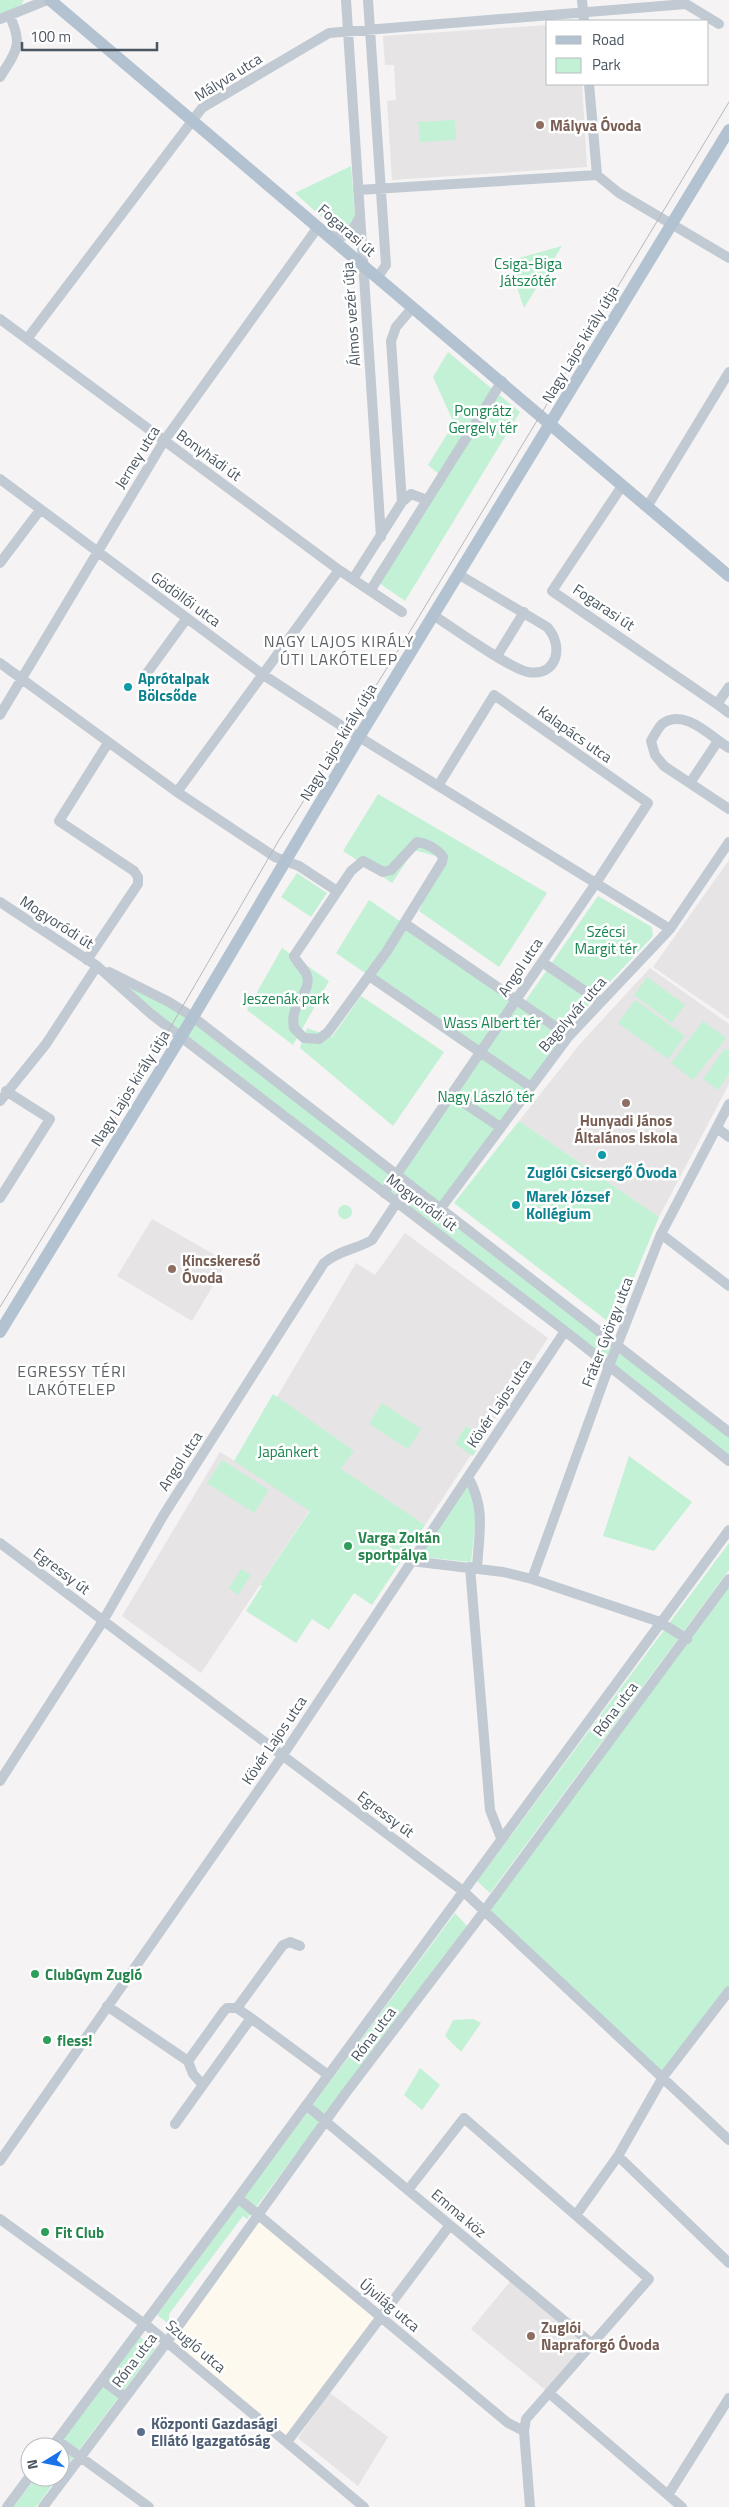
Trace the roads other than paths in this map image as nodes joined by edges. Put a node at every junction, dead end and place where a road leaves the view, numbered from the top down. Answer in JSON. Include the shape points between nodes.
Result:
{"nodes":[{"id":1,"x":48,"y":0,"type":"edge"},
{"id":2,"x":346,"y":0,"type":"edge"},
{"id":3,"x":368,"y":0,"type":"edge"},
{"id":4,"x":582,"y":0,"type":"edge"},
{"id":5,"x":687,"y":2,"type":"edge"},
{"id":6,"x":4,"y":17,"type":"edge"},
{"id":7,"x":584,"y":17,"type":"edge"},
{"id":8,"x":719,"y":24,"type":"dead end"},
{"id":9,"x":369,"y":30,"type":"junction"},
{"id":10,"x":347,"y":32,"type":"junction"},
{"id":11,"x":0,"y":77,"type":"edge"},
{"id":12,"x":589,"y":85,"type":"edge"},
{"id":13,"x":191,"y":120,"type":"junction"},
{"id":14,"x":729,"y":130,"type":"edge"},
{"id":15,"x":596,"y":174,"type":"junction"},
{"id":16,"x":380,"y":189,"type":"junction"},
{"id":17,"x":358,"y":190,"type":"junction"},
{"id":18,"x":360,"y":217,"type":"junction"},
{"id":19,"x":672,"y":222,"type":"junction"},
{"id":20,"x":322,"y":230,"type":"junction"},
{"id":21,"x":729,"y":258,"type":"edge"},
{"id":22,"x":363,"y":266,"type":"junction"},
{"id":23,"x":377,"y":278,"type":"junction"},
{"id":24,"x":413,"y":307,"type":"junction"},
{"id":25,"x":0,"y":319,"type":"edge"},
{"id":26,"x":27,"y":339,"type":"junction"},
{"id":27,"x":729,"y":372,"type":"edge"},
{"id":28,"x":502,"y":382,"type":"junction"},
{"id":29,"x":552,"y":424,"type":"junction"},
{"id":30,"x":164,"y":441,"type":"junction"},
{"id":31,"x":0,"y":479,"type":"edge"},
{"id":32,"x":622,"y":486,"type":"junction"},
{"id":33,"x":427,"y":500,"type":"junction"},
{"id":34,"x":402,"y":502,"type":"junction"},
{"id":35,"x":647,"y":507,"type":"junction"},
{"id":36,"x":40,"y":510,"type":"junction"},
{"id":37,"x":381,"y":537,"type":"junction"},
{"id":38,"x":95,"y":552,"type":"junction"},
{"id":39,"x":0,"y":563,"type":"edge"},
{"id":40,"x":339,"y":570,"type":"junction"},
{"id":41,"x":458,"y":574,"type":"junction"},
{"id":42,"x":729,"y":576,"type":"edge"},
{"id":43,"x":353,"y":579,"type":"junction"},
{"id":44,"x":370,"y":591,"type":"junction"},
{"id":45,"x":402,"y":612,"type":"dead end"},
{"id":46,"x":524,"y":612,"type":"junction"},
{"id":47,"x":433,"y":615,"type":"junction"},
{"id":48,"x":187,"y":618,"type":"junction"},
{"id":49,"x":497,"y":656,"type":"junction"},
{"id":50,"x":0,"y":663,"type":"edge"},
{"id":51,"x":147,"y":673,"type":"dead end"},
{"id":52,"x":262,"y":674,"type":"junction"},
{"id":53,"x":22,"y":678,"type":"junction"},
{"id":54,"x":729,"y":687,"type":"edge"},
{"id":55,"x":717,"y":704,"type":"junction"},
{"id":56,"x":729,"y":713,"type":"edge"},
{"id":57,"x":0,"y":715,"type":"edge"},
{"id":58,"x":359,"y":737,"type":"junction"},
{"id":59,"x":718,"y":741,"type":"junction"},
{"id":60,"x":108,"y":743,"type":"junction"},
{"id":61,"x":729,"y":748,"type":"edge"},
{"id":62,"x":690,"y":783,"type":"junction"},
{"id":63,"x":438,"y":786,"type":"junction"},
{"id":64,"x":177,"y":792,"type":"junction"},
{"id":65,"x":729,"y":809,"type":"edge"},
{"id":66,"x":729,"y":842,"type":"edge"},
{"id":67,"x":287,"y":861,"type":"junction"},
{"id":68,"x":596,"y":883,"type":"junction"},
{"id":69,"x":338,"y":892,"type":"junction"},
{"id":70,"x":0,"y":902,"type":"edge"},
{"id":71,"x":404,"y":923,"type":"junction"},
{"id":72,"x":670,"y":929,"type":"junction"},
{"id":73,"x":87,"y":960,"type":"junction"},
{"id":74,"x":542,"y":962,"type":"junction"},
{"id":75,"x":97,"y":966,"type":"junction"},
{"id":76,"x":369,"y":976,"type":"junction"},
{"id":77,"x":516,"y":1000,"type":"junction"},
{"id":78,"x":601,"y":1002,"type":"junction"},
{"id":79,"x":193,"y":1017,"type":"junction"},
{"id":80,"x":181,"y":1036,"type":"junction"},
{"id":81,"x":569,"y":1036,"type":"junction"},
{"id":82,"x":480,"y":1052,"type":"junction"},
{"id":83,"x":531,"y":1087,"type":"junction"},
{"id":84,"x":6,"y":1091,"type":"junction"},
{"id":85,"x":451,"y":1094,"type":"junction"},
{"id":86,"x":0,"y":1101,"type":"edge"},
{"id":87,"x":729,"y":1104,"type":"edge"},
{"id":88,"x":500,"y":1127,"type":"junction"},
{"id":89,"x":717,"y":1128,"type":"junction"},
{"id":90,"x":729,"y":1137,"type":"edge"},
{"id":91,"x":396,"y":1173,"type":"junction"},
{"id":92,"x":410,"y":1184,"type":"junction"},
{"id":93,"x":384,"y":1192,"type":"junction"},
{"id":94,"x":0,"y":1198,"type":"edge"},
{"id":95,"x":397,"y":1203,"type":"junction"},
{"id":96,"x":441,"y":1208,"type":"junction"},
{"id":97,"x":662,"y":1234,"type":"junction"},
{"id":98,"x":729,"y":1286,"type":"edge"},
{"id":99,"x":565,"y":1331,"type":"junction"},
{"id":100,"x":0,"y":1332,"type":"edge"},
{"id":101,"x":617,"y":1345,"type":"junction"},
{"id":102,"x":608,"y":1366,"type":"junction"},
{"id":103,"x":729,"y":1432,"type":"edge"},
{"id":104,"x":729,"y":1461,"type":"edge"},
{"id":105,"x":468,"y":1476,"type":"junction"},
{"id":106,"x":729,"y":1530,"type":"edge"},
{"id":107,"x":0,"y":1543,"type":"edge"},
{"id":108,"x":411,"y":1562,"type":"junction"},
{"id":109,"x":473,"y":1568,"type":"junction"},
{"id":110,"x":532,"y":1579,"type":"junction"},
{"id":111,"x":729,"y":1579,"type":"edge"},
{"id":112,"x":103,"y":1620,"type":"junction"},
{"id":113,"x":660,"y":1622,"type":"junction"},
{"id":114,"x":686,"y":1639,"type":"junction"},
{"id":115,"x":283,"y":1755,"type":"junction"},
{"id":116,"x":0,"y":1781,"type":"edge"},
{"id":117,"x":502,"y":1838,"type":"junction"},
{"id":118,"x":463,"y":1891,"type":"junction"},
{"id":119,"x":484,"y":1910,"type":"junction"},
{"id":120,"x":300,"y":1946,"type":"dead end"},
{"id":121,"x":729,"y":1990,"type":"edge"},
{"id":122,"x":107,"y":2006,"type":"junction"},
{"id":123,"x":237,"y":2008,"type":"junction"},
{"id":124,"x":251,"y":2018,"type":"junction"},
{"id":125,"x":188,"y":2061,"type":"junction"},
{"id":126,"x":328,"y":2076,"type":"junction"},
{"id":127,"x":663,"y":2077,"type":"junction"},
{"id":128,"x":202,"y":2085,"type":"junction"},
{"id":129,"x":306,"y":2106,"type":"junction"},
{"id":130,"x":326,"y":2122,"type":"junction"},
{"id":131,"x":175,"y":2124,"type":"dead end"},
{"id":132,"x":729,"y":2140,"type":"edge"},
{"id":133,"x":618,"y":2156,"type":"junction"},
{"id":134,"x":0,"y":2161,"type":"edge"},
{"id":135,"x":408,"y":2190,"type":"junction"},
{"id":136,"x":238,"y":2198,"type":"junction"},
{"id":137,"x":259,"y":2215,"type":"junction"},
{"id":138,"x":576,"y":2215,"type":"junction"},
{"id":139,"x":0,"y":2219,"type":"edge"},
{"id":140,"x":450,"y":2225,"type":"junction"},
{"id":141,"x":729,"y":2263,"type":"edge"},
{"id":142,"x":381,"y":2317,"type":"junction"},
{"id":143,"x":145,"y":2323,"type":"junction"},
{"id":144,"x":167,"y":2342,"type":"junction"},
{"id":145,"x":591,"y":2344,"type":"junction"},
{"id":146,"x":102,"y":2380,"type":"junction"},
{"id":147,"x":549,"y":2393,"type":"junction"},
{"id":148,"x":125,"y":2397,"type":"junction"},
{"id":149,"x":729,"y":2398,"type":"edge"},
{"id":150,"x":524,"y":2431,"type":"junction"},
{"id":151,"x":59,"y":2437,"type":"edge"},
{"id":152,"x":287,"y":2442,"type":"junction"},
{"id":153,"x":70,"y":2452,"type":"edge"},
{"id":154,"x":80,"y":2457,"type":"junction"},
{"id":155,"x":22,"y":2487,"type":"edge"},
{"id":156,"x":528,"y":2491,"type":"junction"},
{"id":157,"x":668,"y":2495,"type":"junction"},
{"id":158,"x":7,"y":2507,"type":"edge"},
{"id":159,"x":43,"y":2507,"type":"edge"},
{"id":160,"x":149,"y":2507,"type":"edge"},
{"id":161,"x":364,"y":2507,"type":"edge"},
{"id":162,"x":523,"y":2507,"type":"edge"},
{"id":163,"x":530,"y":2507,"type":"edge"},
{"id":164,"x":682,"y":2507,"type":"edge"}],
"edges":[{"from":1,"to":6,"type":"street"},
{"from":1,"to":13,"type":"main road","name":"Fogarasi út"},
{"from":2,"to":10,"type":"street","name":"Álmos vezér útja"},
{"from":3,"to":9,"type":"street","name":"Álmos vezér útja"},
{"from":4,"to":7,"type":"street"},
{"from":5,"to":7,"type":"street"},
{"from":5,"to":8,"type":"street"},
{"from":6,"to":11,"type":"street","via":[[17,30],[18,48]]},
{"from":7,"to":9,"type":"street","name":"Mályva utca","via":[[488,20]]},
{"from":9,"to":10,"type":"street","name":"Mályva utca"},
{"from":9,"to":16,"type":"street","name":"Álmos vezér útja"},
{"from":10,"to":13,"type":"street","name":"Mályva utca","via":[[329,33],[202,108]]},
{"from":10,"to":17,"type":"street","name":"Álmos vezér útja"},
{"from":12,"to":15,"type":"street"},
{"from":13,"to":20,"type":"main road","name":"Fogarasi út"},
{"from":13,"to":26,"type":"street","name":"Mályva utca"},
{"from":14,"to":19,"type":"main road","name":"Nagy Lajos király útja"},
{"from":15,"to":16,"type":"street"},
{"from":15,"to":19,"type":"street","via":[[619,193]]},
{"from":16,"to":17,"type":"street"},
{"from":16,"to":23,"type":"street","name":"Álmos vezér útja","via":[[386,265]]},
{"from":17,"to":18,"type":"street","name":"Álmos vezér útja"},
{"from":18,"to":20,"type":"street","via":[[353,229],[338,238]]},
{"from":18,"to":22,"type":"street","name":"Álmos vezér útja"},
{"from":19,"to":21,"type":"street"},
{"from":19,"to":29,"type":"main road","name":"Nagy Lajos király útja"},
{"from":20,"to":22,"type":"main road","name":"Fogarasi út"},
{"from":20,"to":30,"type":"street","name":"Jerney utca"},
{"from":22,"to":23,"type":"main road","name":"Fogarasi út"},
{"from":22,"to":37,"type":"street","name":"Álmos vezér útja"},
{"from":23,"to":24,"type":"main road","name":"Fogarasi út"},
{"from":24,"to":28,"type":"main road","name":"Fogarasi út"},
{"from":24,"to":34,"type":"street","via":[[396,327],[391,341]]},
{"from":25,"to":26,"type":"street","name":"Bonyhádi út"},
{"from":26,"to":30,"type":"street","name":"Bonyhádi út"},
{"from":27,"to":35,"type":"street"},
{"from":28,"to":29,"type":"main road","name":"Fogarasi út"},
{"from":28,"to":33,"type":"street"},
{"from":29,"to":32,"type":"main road","name":"Fogarasi út"},
{"from":29,"to":41,"type":"main road","name":"Nagy Lajos király útja"},
{"from":30,"to":38,"type":"street","name":"Jerney utca"},
{"from":30,"to":40,"type":"street","name":"Bonyhádi út"},
{"from":31,"to":36,"type":"street","name":"Gödöllői utca"},
{"from":32,"to":35,"type":"main road","name":"Fogarasi út"},
{"from":32,"to":55,"type":"street","name":"Fogarasi út","via":[[552,591]]},
{"from":33,"to":34,"type":"street","via":[[411,494]]},
{"from":33,"to":44,"type":"street"},
{"from":34,"to":37,"type":"street"},
{"from":35,"to":42,"type":"main road","name":"Fogarasi út"},
{"from":36,"to":38,"type":"street","name":"Gödöllői utca"},
{"from":36,"to":39,"type":"street"},
{"from":37,"to":43,"type":"street"},
{"from":38,"to":48,"type":"street","name":"Gödöllői utca"},
{"from":38,"to":53,"type":"street","name":"Jerney utca"},
{"from":40,"to":43,"type":"street","name":"Bonyhádi út"},
{"from":40,"to":52,"type":"street"},
{"from":41,"to":46,"type":"street"},
{"from":41,"to":47,"type":"main road","name":"Nagy Lajos király útja"},
{"from":43,"to":44,"type":"street","name":"Bonyhádi út"},
{"from":44,"to":45,"type":"street","name":"Bonyhádi út"},
{"from":46,"to":49,"type":"street"},
{"from":46,"to":49,"type":"street","via":[[553,634],[558,653],[554,664],[545,672],[526,672]]},
{"from":47,"to":49,"type":"street"},
{"from":47,"to":58,"type":"main road","name":"Nagy Lajos király útja"},
{"from":48,"to":51,"type":"street"},
{"from":48,"to":52,"type":"street","name":"Gödöllői utca"},
{"from":50,"to":53,"type":"street"},
{"from":52,"to":58,"type":"street","name":"Gödöllői utca"},
{"from":52,"to":64,"type":"street"},
{"from":53,"to":57,"type":"street","name":"Jerney utca"},
{"from":53,"to":60,"type":"street"},
{"from":54,"to":55,"type":"street"},
{"from":55,"to":56,"type":"street","name":"Fogarasi út"},
{"from":58,"to":63,"type":"street"},
{"from":58,"to":67,"type":"main road","name":"Nagy Lajos király útja"},
{"from":59,"to":61,"type":"street"},
{"from":59,"to":62,"type":"street"},
{"from":59,"to":62,"type":"street","via":[[687,720],[673,719],[661,725],[651,741],[655,755],[664,766]]},
{"from":60,"to":64,"type":"street"},
{"from":60,"to":73,"type":"street","via":[[59,820],[134,871],[138,884]]},
{"from":62,"to":65,"type":"street"},
{"from":63,"to":68,"type":"street"},
{"from":63,"to":68,"type":"street","name":"Kalapács utca","via":[[494,695],[648,803]]},
{"from":64,"to":67,"type":"street","via":[[271,854]]},
{"from":66,"to":72,"type":"street","name":"Bagolyvár utca"},
{"from":67,"to":69,"type":"street"},
{"from":67,"to":79,"type":"main road","name":"Nagy Lajos király útja"},
{"from":68,"to":72,"type":"street"},
{"from":68,"to":74,"type":"street","name":"Angol utca"},
{"from":69,"to":71,"type":"street","via":[[351,871],[363,861],[383,872],[391,870],[417,842],[423,842],[440,852],[442,862]]},
{"from":69,"to":76,"type":"street","via":[[294,956],[307,974],[308,985],[293,1012],[294,1028],[298,1034],[312,1040],[325,1036]]},
{"from":70,"to":73,"type":"street","name":"Mogyoródi út"},
{"from":71,"to":76,"type":"street"},
{"from":71,"to":77,"type":"street"},
{"from":72,"to":78,"type":"street","name":"Bagolyvár utca"},
{"from":73,"to":75,"type":"street","name":"Mogyoródi út"},
{"from":74,"to":77,"type":"street","name":"Angol utca"},
{"from":74,"to":78,"type":"street"},
{"from":75,"to":79,"type":"street","name":"Mogyoródi út"},
{"from":75,"to":80,"type":"street","name":"Mogyoródi út"},
{"from":75,"to":84,"type":"street","via":[[46,1044]]},
{"from":76,"to":82,"type":"street"},
{"from":77,"to":81,"type":"street"},
{"from":77,"to":82,"type":"street","name":"Angol utca"},
{"from":78,"to":81,"type":"street","name":"Bagolyvár utca"},
{"from":79,"to":80,"type":"main road","name":"Nagy Lajos király útja"},
{"from":79,"to":91,"type":"street","name":"Mogyoródi út"},
{"from":80,"to":93,"type":"street","name":"Mogyoródi út"},
{"from":80,"to":100,"type":"main road","name":"Nagy Lajos király útja"},
{"from":81,"to":83,"type":"street","name":"Bagolyvár utca"},
{"from":82,"to":83,"type":"street"},
{"from":82,"to":85,"type":"street","name":"Angol utca"},
{"from":83,"to":88,"type":"street","name":"Bagolyvár utca"},
{"from":84,"to":86,"type":"street"},
{"from":84,"to":94,"type":"street","via":[[50,1119]]},
{"from":85,"to":88,"type":"street"},
{"from":85,"to":91,"type":"street","name":"Angol utca"},
{"from":87,"to":89,"type":"street","name":"Fráter György utca"},
{"from":88,"to":96,"type":"street","name":"Bagolyvár utca"},
{"from":89,"to":90,"type":"street"},
{"from":89,"to":97,"type":"street","name":"Fráter György utca"},
{"from":91,"to":92,"type":"street","name":"Mogyoródi út"},
{"from":91,"to":93,"type":"street","name":"Angol utca"},
{"from":92,"to":95,"type":"street","name":"Angol utca"},
{"from":92,"to":96,"type":"street","name":"Mogyoródi út"},
{"from":93,"to":95,"type":"street","name":"Mogyoródi út"},
{"from":95,"to":99,"type":"street","name":"Mogyoródi út"},
{"from":95,"to":112,"type":"street","name":"Angol utca","via":[[372,1240],[362,1246],[342,1250],[324,1263],[163,1516]]},
{"from":96,"to":101,"type":"street","name":"Mogyoródi út"},
{"from":97,"to":98,"type":"street"},
{"from":97,"to":101,"type":"street","name":"Fráter György utca"},
{"from":99,"to":102,"type":"street","name":"Mogyoródi út"},
{"from":99,"to":105,"type":"street","name":"Kövér Lajos utca"},
{"from":101,"to":102,"type":"street","name":"Fráter György utca"},
{"from":101,"to":103,"type":"street","name":"Mogyoródi út"},
{"from":102,"to":104,"type":"street","name":"Mogyoródi út"},
{"from":102,"to":110,"type":"street","name":"Fráter György utca"},
{"from":105,"to":108,"type":"street","name":"Kövér Lajos utca"},
{"from":105,"to":109,"type":"street","via":[[481,1508]]},
{"from":106,"to":113,"type":"street","name":"Róna utca"},
{"from":107,"to":112,"type":"street","name":"Egressy út"},
{"from":108,"to":109,"type":"street"},
{"from":108,"to":115,"type":"street","name":"Kövér Lajos utca"},
{"from":109,"to":110,"type":"street"},
{"from":109,"to":117,"type":"street","via":[[490,1810]]},
{"from":110,"to":113,"type":"street"},
{"from":111,"to":114,"type":"street","name":"Róna utca"},
{"from":112,"to":115,"type":"street","name":"Egressy út"},
{"from":112,"to":116,"type":"street","name":"Angol utca"},
{"from":113,"to":114,"type":"street"},
{"from":113,"to":117,"type":"street","name":"Róna utca"},
{"from":114,"to":119,"type":"street","name":"Róna utca"},
{"from":115,"to":118,"type":"street","name":"Egressy út"},
{"from":115,"to":122,"type":"street","name":"Kövér Lajos utca"},
{"from":117,"to":118,"type":"street","name":"Róna utca"},
{"from":118,"to":119,"type":"street","name":"Egressy út"},
{"from":118,"to":126,"type":"street","name":"Róna utca"},
{"from":119,"to":127,"type":"street","name":"Egressy út"},
{"from":119,"to":130,"type":"street","name":"Róna utca"},
{"from":120,"to":123,"type":"street","via":[[290,1942],[283,1945]]},
{"from":121,"to":127,"type":"street"},
{"from":122,"to":125,"type":"street"},
{"from":122,"to":134,"type":"street","name":"Kövér Lajos utca"},
{"from":123,"to":124,"type":"street"},
{"from":123,"to":125,"type":"street","via":[[224,2011]]},
{"from":124,"to":126,"type":"street"},
{"from":124,"to":128,"type":"street"},
{"from":125,"to":128,"type":"street"},
{"from":126,"to":129,"type":"street","name":"Róna utca"},
{"from":127,"to":132,"type":"street","name":"Egressy út"},
{"from":127,"to":133,"type":"street"},
{"from":128,"to":131,"type":"street"},
{"from":129,"to":130,"type":"street","name":"Emma köz"},
{"from":129,"to":136,"type":"street","name":"Róna utca"},
{"from":130,"to":135,"type":"street","name":"Emma köz"},
{"from":130,"to":137,"type":"street","name":"Róna utca"},
{"from":133,"to":138,"type":"street"},
{"from":133,"to":141,"type":"street"},
{"from":135,"to":138,"type":"street","via":[[464,2118]]},
{"from":135,"to":140,"type":"street","name":"Emma köz"},
{"from":136,"to":137,"type":"street","name":"Újvilág utca"},
{"from":136,"to":143,"type":"street","name":"Róna utca"},
{"from":137,"to":142,"type":"street","name":"Újvilág utca"},
{"from":137,"to":144,"type":"street","name":"Róna utca"},
{"from":138,"to":145,"type":"street","via":[[649,2280]]},
{"from":139,"to":143,"type":"street","name":"Szugló utca"},
{"from":140,"to":142,"type":"street"},
{"from":140,"to":145,"type":"street","name":"Emma köz"},
{"from":142,"to":150,"type":"street","name":"Újvilág utca","via":[[508,2423]]},
{"from":142,"to":152,"type":"street"},
{"from":143,"to":144,"type":"street","name":"Szugló utca"},
{"from":143,"to":146,"type":"street","name":"Róna utca"},
{"from":144,"to":148,"type":"street","name":"Róna utca"},
{"from":144,"to":152,"type":"street","name":"Szugló utca"},
{"from":145,"to":147,"type":"street"},
{"from":146,"to":148,"type":"street"},
{"from":146,"to":151,"type":"street","name":"Róna utca"},
{"from":147,"to":150,"type":"street","via":[[526,2419]]},
{"from":147,"to":157,"type":"street"},
{"from":148,"to":154,"type":"street","name":"Róna utca"},
{"from":149,"to":157,"type":"street"},
{"from":150,"to":156,"type":"street"},
{"from":152,"to":161,"type":"street","name":"Szugló utca"},
{"from":153,"to":154,"type":"street"},
{"from":154,"to":159,"type":"street","name":"Róna utca"},
{"from":154,"to":160,"type":"street"},
{"from":155,"to":158,"type":"street"},
{"from":156,"to":162,"type":"street"},
{"from":156,"to":163,"type":"street"},
{"from":157,"to":164,"type":"street"}]}
